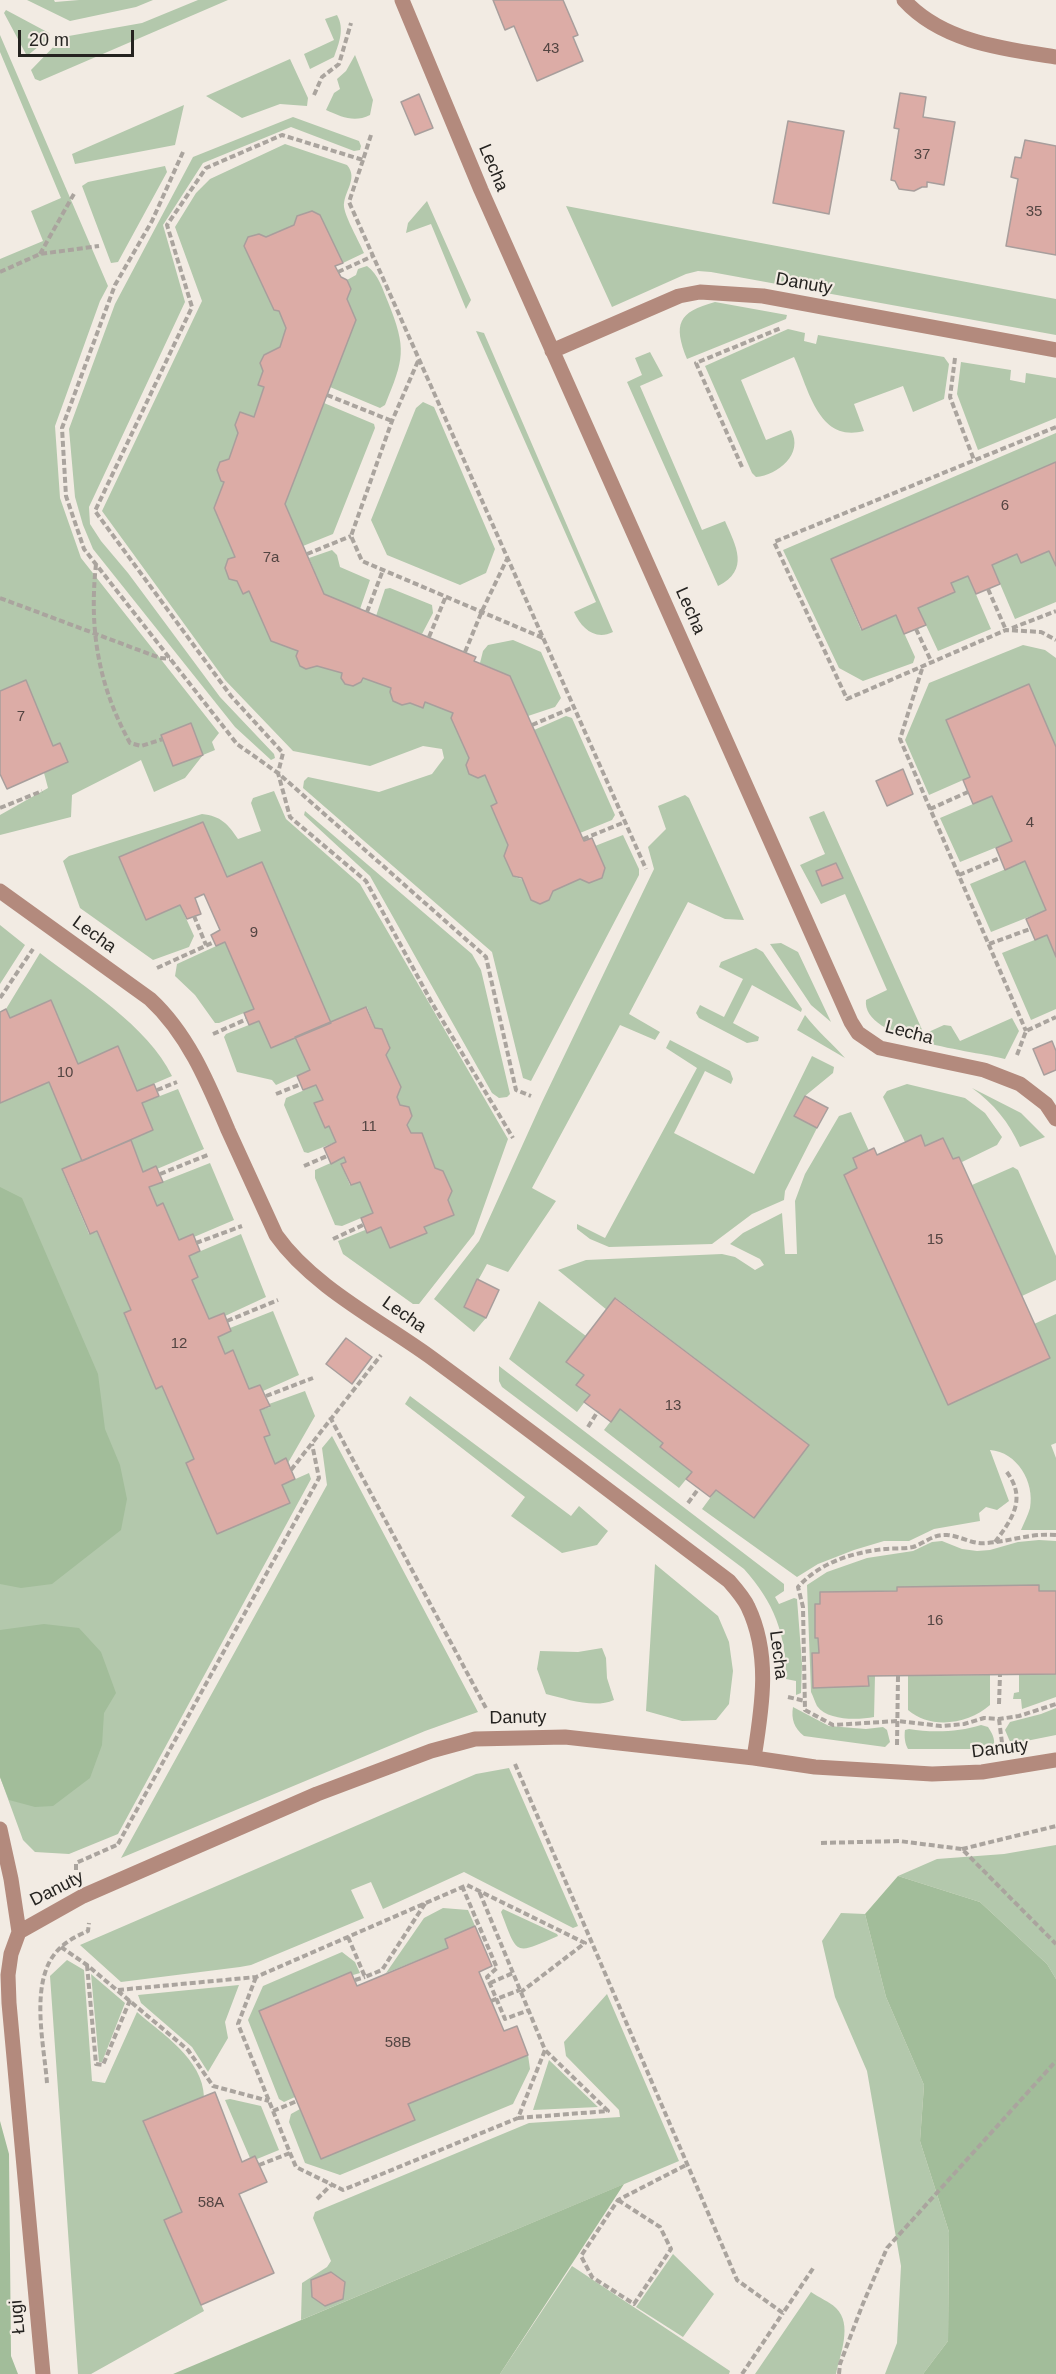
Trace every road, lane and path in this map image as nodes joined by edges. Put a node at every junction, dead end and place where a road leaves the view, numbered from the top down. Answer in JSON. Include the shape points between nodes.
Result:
{"nodes":[{"id":1,"x":402,"y":0,"type":"edge"},
{"id":2,"x":904,"y":0,"type":"edge"},
{"id":3,"x":351,"y":23,"type":"dead end"},
{"id":4,"x":1056,"y":57,"type":"edge"},
{"id":5,"x":314,"y":95,"type":"dead end"},
{"id":6,"x":371,"y":135,"type":"dead end"},
{"id":7,"x":183,"y":152,"type":"dead end"},
{"id":8,"x":363,"y":160,"type":"junction"},
{"id":9,"x":75,"y":192,"type":"dead end"},
{"id":10,"x":99,"y":246,"type":"dead end"},
{"id":11,"x":40,"y":254,"type":"junction"},
{"id":12,"x":373,"y":256,"type":"junction"},
{"id":13,"x":0,"y":272,"type":"edge"},
{"id":14,"x":338,"y":272,"type":"dead end"},
{"id":15,"x":788,"y":325,"type":"dead end"},
{"id":16,"x":1056,"y":350,"type":"edge"},
{"id":17,"x":552,"y":351,"type":"junction"},
{"id":18,"x":945,"y":354,"type":"dead end"},
{"id":19,"x":418,"y":360,"type":"junction"},
{"id":20,"x":327,"y":395,"type":"dead end"},
{"id":21,"x":392,"y":422,"type":"junction"},
{"id":22,"x":1056,"y":427,"type":"edge"},
{"id":23,"x":974,"y":460,"type":"junction"},
{"id":24,"x":742,"y":467,"type":"dead end"},
{"id":25,"x":351,"y":536,"type":"junction"},
{"id":26,"x":307,"y":554,"type":"dead end"},
{"id":27,"x":508,"y":559,"type":"junction"},
{"id":28,"x":96,"y":564,"type":"junction"},
{"id":29,"x":383,"y":570,"type":"junction"},
{"id":30,"x":988,"y":589,"type":"dead end"},
{"id":31,"x":446,"y":596,"type":"junction"},
{"id":32,"x":0,"y":598,"type":"edge"},
{"id":33,"x":482,"y":610,"type":"junction"},
{"id":34,"x":1056,"y":611,"type":"edge"},
{"id":35,"x":367,"y":612,"type":"dead end"},
{"id":36,"x":916,"y":629,"type":"dead end"},
{"id":37,"x":1007,"y":630,"type":"junction"},
{"id":38,"x":94,"y":634,"type":"junction"},
{"id":39,"x":429,"y":637,"type":"dead end"},
{"id":40,"x":543,"y":638,"type":"junction"},
{"id":41,"x":1056,"y":640,"type":"edge"},
{"id":42,"x":465,"y":652,"type":"dead end"},
{"id":43,"x":170,"y":659,"type":"junction"},
{"id":44,"x":932,"y":663,"type":"junction"},
{"id":45,"x":922,"y":668,"type":"junction"},
{"id":46,"x":574,"y":707,"type":"junction"},
{"id":47,"x":532,"y":725,"type":"dead end"},
{"id":48,"x":163,"y":739,"type":"dead end"},
{"id":49,"x":278,"y":773,"type":"junction"},
{"id":50,"x":42,"y":791,"type":"dead end"},
{"id":51,"x":968,"y":792,"type":"dead end"},
{"id":52,"x":0,"y":808,"type":"edge"},
{"id":53,"x":930,"y":809,"type":"junction"},
{"id":54,"x":625,"y":822,"type":"junction"},
{"id":55,"x":583,"y":839,"type":"dead end"},
{"id":56,"x":1000,"y":858,"type":"dead end"},
{"id":57,"x":646,"y":869,"type":"dead end"},
{"id":58,"x":959,"y":875,"type":"junction"},
{"id":59,"x":0,"y":891,"type":"edge"},
{"id":60,"x":194,"y":916,"type":"dead end"},
{"id":61,"x":1030,"y":929,"type":"dead end"},
{"id":62,"x":214,"y":942,"type":"dead end"},
{"id":63,"x":37,"y":943,"type":"dead end"},
{"id":64,"x":989,"y":944,"type":"junction"},
{"id":65,"x":206,"y":945,"type":"junction"},
{"id":66,"x":157,"y":968,"type":"dead end"},
{"id":67,"x":0,"y":998,"type":"edge"},
{"id":68,"x":1056,"y":1017,"type":"edge"},
{"id":69,"x":247,"y":1019,"type":"dead end"},
{"id":70,"x":1026,"y":1031,"type":"junction"},
{"id":71,"x":213,"y":1034,"type":"dead end"},
{"id":72,"x":1017,"y":1056,"type":"dead end"},
{"id":73,"x":183,"y":1080,"type":"dead end"},
{"id":74,"x":301,"y":1084,"type":"dead end"},
{"id":75,"x":157,"y":1090,"type":"dead end"},
{"id":76,"x":276,"y":1094,"type":"dead end"},
{"id":77,"x":531,"y":1096,"type":"dead end"},
{"id":78,"x":1056,"y":1119,"type":"edge"},
{"id":79,"x":513,"y":1138,"type":"dead end"},
{"id":80,"x":214,"y":1153,"type":"dead end"},
{"id":81,"x":327,"y":1156,"type":"dead end"},
{"id":82,"x":304,"y":1166,"type":"dead end"},
{"id":83,"x":160,"y":1174,"type":"dead end"},
{"id":84,"x":246,"y":1224,"type":"dead end"},
{"id":85,"x":363,"y":1225,"type":"dead end"},
{"id":86,"x":333,"y":1239,"type":"dead end"},
{"id":87,"x":196,"y":1243,"type":"dead end"},
{"id":88,"x":278,"y":1300,"type":"dead end"},
{"id":89,"x":228,"y":1321,"type":"dead end"},
{"id":90,"x":384,"y":1351,"type":"dead end"},
{"id":91,"x":313,"y":1378,"type":"dead end"},
{"id":92,"x":266,"y":1396,"type":"dead end"},
{"id":93,"x":598,"y":1411,"type":"dead end"},
{"id":94,"x":330,"y":1418,"type":"junction"},
{"id":95,"x":588,"y":1427,"type":"dead end"},
{"id":96,"x":312,"y":1444,"type":"junction"},
{"id":97,"x":291,"y":1470,"type":"dead end"},
{"id":98,"x":1006,"y":1471,"type":"dead end"},
{"id":99,"x":699,"y":1488,"type":"dead end"},
{"id":100,"x":688,"y":1503,"type":"dead end"},
{"id":101,"x":1056,"y":1535,"type":"edge"},
{"id":102,"x":994,"y":1542,"type":"junction"},
{"id":103,"x":1000,"y":1675,"type":"dead end"},
{"id":104,"x":898,"y":1676,"type":"dead end"},
{"id":105,"x":789,"y":1697,"type":"dead end"},
{"id":106,"x":805,"y":1701,"type":"junction"},
{"id":107,"x":999,"y":1704,"type":"dead end"},
{"id":108,"x":1056,"y":1704,"type":"edge"},
{"id":109,"x":487,"y":1710,"type":"dead end"},
{"id":110,"x":999,"y":1719,"type":"junction"},
{"id":111,"x":898,"y":1721,"type":"junction"},
{"id":112,"x":1003,"y":1753,"type":"dead end"},
{"id":113,"x":897,"y":1754,"type":"dead end"},
{"id":114,"x":512,"y":1758,"type":"dead end"},
{"id":115,"x":754,"y":1758,"type":"junction"},
{"id":116,"x":1056,"y":1760,"type":"edge"},
{"id":117,"x":1056,"y":1826,"type":"edge"},
{"id":118,"x":0,"y":1829,"type":"edge"},
{"id":119,"x":821,"y":1843,"type":"dead end"},
{"id":120,"x":962,"y":1849,"type":"junction"},
{"id":121,"x":75,"y":1879,"type":"dead end"},
{"id":122,"x":462,"y":1886,"type":"junction"},
{"id":123,"x":479,"y":1891,"type":"junction"},
{"id":124,"x":426,"y":1902,"type":"junction"},
{"id":125,"x":88,"y":1931,"type":"dead end"},
{"id":126,"x":19,"y":1932,"type":"junction"},
{"id":127,"x":348,"y":1937,"type":"junction"},
{"id":128,"x":1056,"y":1944,"type":"edge"},
{"id":129,"x":61,"y":1947,"type":"junction"},
{"id":130,"x":87,"y":1965,"type":"junction"},
{"id":131,"x":513,"y":1972,"type":"junction"},
{"id":132,"x":256,"y":1977,"type":"junction"},
{"id":133,"x":365,"y":1977,"type":"junction"},
{"id":134,"x":355,"y":1980,"type":"dead end"},
{"id":135,"x":490,"y":1983,"type":"junction"},
{"id":136,"x":118,"y":1990,"type":"junction"},
{"id":137,"x":521,"y":1991,"type":"junction"},
{"id":138,"x":497,"y":1999,"type":"junction"},
{"id":139,"x":130,"y":2000,"type":"junction"},
{"id":140,"x":491,"y":2001,"type":"dead end"},
{"id":141,"x":529,"y":2010,"type":"junction"},
{"id":142,"x":545,"y":2049,"type":"junction"},
{"id":143,"x":1056,"y":2061,"type":"edge"},
{"id":144,"x":48,"y":2093,"type":"dead end"},
{"id":145,"x":297,"y":2101,"type":"dead end"},
{"id":146,"x":269,"y":2102,"type":"junction"},
{"id":147,"x":273,"y":2111,"type":"junction"},
{"id":148,"x":518,"y":2118,"type":"junction"},
{"id":149,"x":290,"y":2153,"type":"junction"},
{"id":150,"x":688,"y":2164,"type":"junction"},
{"id":151,"x":259,"y":2165,"type":"dead end"},
{"id":152,"x":331,"y":2185,"type":"junction"},
{"id":153,"x":316,"y":2199,"type":"dead end"},
{"id":154,"x":618,"y":2200,"type":"junction"},
{"id":155,"x":814,"y":2267,"type":"dead end"},
{"id":156,"x":783,"y":2313,"type":"junction"},
{"id":157,"x":43,"y":2374,"type":"edge"},
{"id":158,"x":742,"y":2374,"type":"edge"},
{"id":159,"x":839,"y":2374,"type":"edge"}],
"edges":[{"from":1,"to":17,"type":"street","name":"Lecha"},
{"from":2,"to":4,"type":"street","via":[[931,22],[959,36],[1014,51]]},
{"from":3,"to":5,"type":"path","via":[[339,64],[322,77]]},
{"from":6,"to":8,"type":"path"},
{"from":7,"to":28,"type":"path","via":[[152,221],[115,285],[62,428],[66,496],[84,549]]},
{"from":8,"to":12,"type":"path","via":[[349,202]]},
{"from":8,"to":49,"type":"path","via":[[282,135],[206,168],[167,225],[192,307],[95,511],[231,696],[283,753]]},
{"from":9,"to":11,"type":"path"},
{"from":10,"to":11,"type":"path"},
{"from":11,"to":13,"type":"path"},
{"from":12,"to":14,"type":"path"},
{"from":12,"to":19,"type":"path"},
{"from":15,"to":24,"type":"path","via":[[696,363]]},
{"from":16,"to":17,"type":"street","name":"Danuty","via":[[763,296],[700,292],[679,296]]},
{"from":17,"to":78,"type":"street","name":"Lecha","via":[[858,1033],[880,1048],[984,1070],[1020,1084],[1046,1104]]},
{"from":18,"to":23,"type":"path","via":[[956,356],[950,397]]},
{"from":19,"to":21,"type":"path"},
{"from":19,"to":27,"type":"path"},
{"from":20,"to":21,"type":"path"},
{"from":21,"to":25,"type":"path"},
{"from":22,"to":23,"type":"path"},
{"from":23,"to":45,"type":"path","via":[[774,542],[848,699]]},
{"from":25,"to":26,"type":"path"},
{"from":25,"to":29,"type":"path","via":[[362,561]]},
{"from":27,"to":33,"type":"path"},
{"from":27,"to":40,"type":"path"},
{"from":28,"to":38,"type":"path"},
{"from":28,"to":43,"type":"path"},
{"from":29,"to":31,"type":"path"},
{"from":29,"to":35,"type":"path"},
{"from":30,"to":37,"type":"path"},
{"from":31,"to":33,"type":"path"},
{"from":31,"to":39,"type":"path"},
{"from":32,"to":38,"type":"path"},
{"from":33,"to":40,"type":"path"},
{"from":33,"to":42,"type":"path"},
{"from":34,"to":37,"type":"path"},
{"from":36,"to":44,"type":"path"},
{"from":37,"to":41,"type":"path","via":[[1041,632]]},
{"from":37,"to":44,"type":"path"},
{"from":38,"to":43,"type":"path"},
{"from":38,"to":48,"type":"path","via":[[114,715],[130,743],[141,746]]},
{"from":40,"to":46,"type":"path"},
{"from":43,"to":49,"type":"path","via":[[237,744]]},
{"from":44,"to":45,"type":"path"},
{"from":45,"to":53,"type":"path","via":[[900,739]]},
{"from":46,"to":47,"type":"path"},
{"from":46,"to":54,"type":"path"},
{"from":49,"to":77,"type":"path","via":[[486,957],[516,1090]]},
{"from":49,"to":79,"type":"path","via":[[290,818],[366,881],[432,1003]]},
{"from":50,"to":52,"type":"path"},
{"from":51,"to":53,"type":"path"},
{"from":53,"to":58,"type":"path"},
{"from":54,"to":55,"type":"path"},
{"from":54,"to":57,"type":"path"},
{"from":56,"to":58,"type":"path"},
{"from":58,"to":64,"type":"path"},
{"from":59,"to":115,"type":"street","name":"Lecha","via":[[164,1012],[199,1067],[276,1235],[288,1253],[729,1581],[748,1606],[764,1674]]},
{"from":60,"to":65,"type":"path"},
{"from":61,"to":64,"type":"path"},
{"from":62,"to":65,"type":"path"},
{"from":63,"to":67,"type":"path"},
{"from":64,"to":70,"type":"path"},
{"from":65,"to":66,"type":"path"},
{"from":68,"to":70,"type":"path"},
{"from":69,"to":71,"type":"path"},
{"from":70,"to":72,"type":"path"},
{"from":73,"to":75,"type":"path"},
{"from":74,"to":76,"type":"path"},
{"from":80,"to":83,"type":"path"},
{"from":81,"to":82,"type":"path"},
{"from":84,"to":87,"type":"path"},
{"from":85,"to":86,"type":"path"},
{"from":88,"to":89,"type":"path"},
{"from":90,"to":94,"type":"path"},
{"from":91,"to":92,"type":"path"},
{"from":93,"to":95,"type":"path"},
{"from":94,"to":96,"type":"path"},
{"from":94,"to":109,"type":"path"},
{"from":96,"to":97,"type":"path"},
{"from":96,"to":121,"type":"path","via":[[319,1478],[119,1844],[76,1863]]},
{"from":98,"to":102,"type":"path","via":[[1018,1494],[1013,1515]]},
{"from":99,"to":100,"type":"path"},
{"from":101,"to":102,"type":"path","via":[[1033,1534]]},
{"from":102,"to":106,"type":"path","via":[[972,1543],[948,1535],[932,1537],[912,1547],[843,1558],[809,1575],[798,1587],[803,1607]]},
{"from":103,"to":107,"type":"path"},
{"from":104,"to":111,"type":"path"},
{"from":105,"to":106,"type":"path"},
{"from":106,"to":111,"type":"path","via":[[805,1710],[833,1725]]},
{"from":108,"to":110,"type":"path"},
{"from":110,"to":111,"type":"path","via":[[941,1726]]},
{"from":110,"to":112,"type":"path"},
{"from":111,"to":113,"type":"path"},
{"from":114,"to":150,"type":"path"},
{"from":115,"to":116,"type":"street","name":"Danuty","via":[[814,1767],[932,1774],[981,1772]]},
{"from":115,"to":126,"type":"street","name":"Danuty","via":[[565,1737],[475,1739],[431,1751],[317,1794],[83,1896]]},
{"from":117,"to":120,"type":"path"},
{"from":118,"to":126,"type":"street","name":"Ługi"},
{"from":119,"to":120,"type":"path","via":[[899,1841]]},
{"from":120,"to":128,"type":"path"},
{"from":122,"to":123,"type":"path"},
{"from":122,"to":124,"type":"path"},
{"from":122,"to":135,"type":"path","via":[[497,1968],[487,1977]]},
{"from":123,"to":131,"type":"path"},
{"from":123,"to":137,"type":"path","via":[[585,1943]]},
{"from":124,"to":127,"type":"path"},
{"from":124,"to":133,"type":"path","via":[[382,1970]]},
{"from":125,"to":129,"type":"path"},
{"from":126,"to":157,"type":"street","name":"Ługi","via":[[8,1975],[9,2003]]},
{"from":127,"to":132,"type":"path"},
{"from":127,"to":133,"type":"path"},
{"from":129,"to":130,"type":"path"},
{"from":129,"to":144,"type":"path","via":[[45,1971],[40,2000]]},
{"from":130,"to":136,"type":"path"},
{"from":130,"to":139,"type":"path","via":[[96,2064],[103,2065]]},
{"from":131,"to":135,"type":"path"},
{"from":131,"to":137,"type":"path"},
{"from":132,"to":136,"type":"path"},
{"from":132,"to":146,"type":"path","via":[[238,2024]]},
{"from":133,"to":134,"type":"path"},
{"from":135,"to":138,"type":"path"},
{"from":136,"to":139,"type":"path"},
{"from":137,"to":138,"type":"path"},
{"from":137,"to":141,"type":"path"},
{"from":138,"to":140,"type":"path"},
{"from":138,"to":141,"type":"path","via":[[505,2019]]},
{"from":139,"to":146,"type":"path","via":[[188,2050],[213,2086]]},
{"from":141,"to":142,"type":"path"},
{"from":142,"to":148,"type":"path"},
{"from":142,"to":148,"type":"path","via":[[608,2111]]},
{"from":143,"to":159,"type":"path","via":[[887,2248]]},
{"from":145,"to":147,"type":"path"},
{"from":146,"to":147,"type":"path"},
{"from":147,"to":149,"type":"path"},
{"from":148,"to":152,"type":"path","via":[[342,2190]]},
{"from":149,"to":151,"type":"path"},
{"from":149,"to":152,"type":"path","via":[[296,2167]]},
{"from":150,"to":154,"type":"path"},
{"from":150,"to":156,"type":"path","via":[[737,2280]]},
{"from":152,"to":153,"type":"path"},
{"from":154,"to":154,"type":"path","via":[[582,2256],[592,2277],[634,2304],[671,2249],[660,2226]]},
{"from":155,"to":156,"type":"path"},
{"from":156,"to":158,"type":"path"}]}
